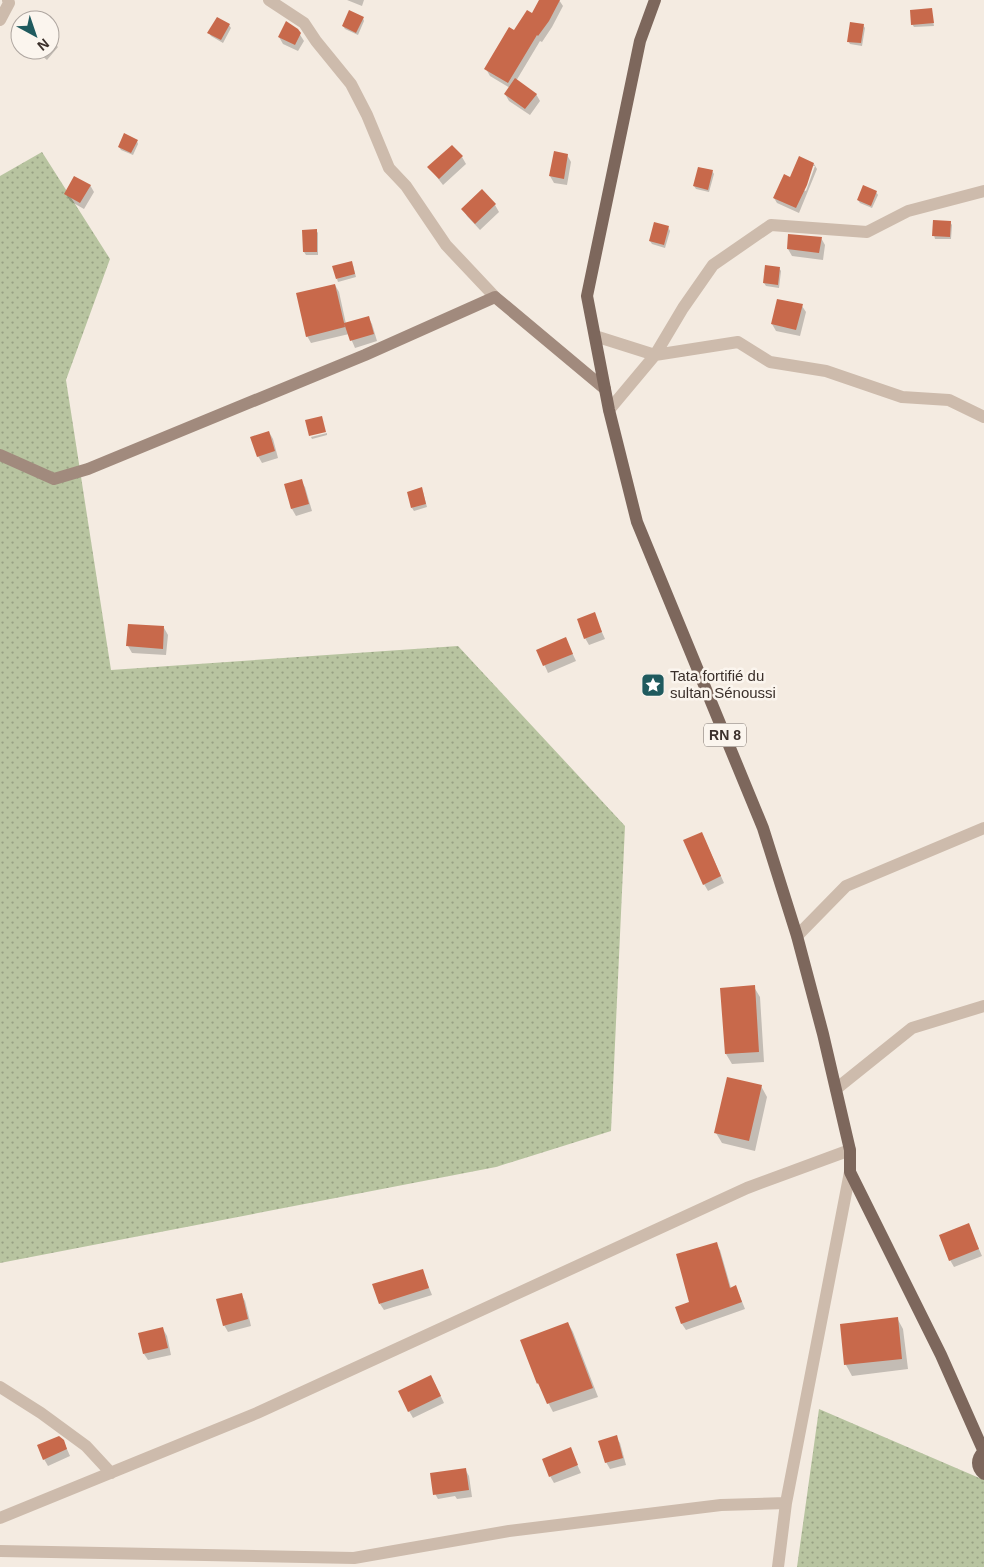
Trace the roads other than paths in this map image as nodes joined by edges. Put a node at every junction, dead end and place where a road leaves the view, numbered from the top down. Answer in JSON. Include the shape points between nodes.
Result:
{"nodes":[{"id":1,"x":8,"y":0,"type":"edge"},
{"id":2,"x":269,"y":0,"type":"edge"},
{"id":3,"x":655,"y":0,"type":"edge"},
{"id":4,"x":0,"y":20,"type":"edge"},
{"id":5,"x":984,"y":191,"type":"edge"},
{"id":6,"x":495,"y":297,"type":"junction"},
{"id":7,"x":595,"y":336,"type":"junction"},
{"id":8,"x":655,"y":355,"type":"junction"},
{"id":9,"x":605,"y":389,"type":"junction"},
{"id":10,"x":609,"y":410,"type":"junction"},
{"id":11,"x":984,"y":417,"type":"edge"},
{"id":12,"x":0,"y":455,"type":"edge"},
{"id":13,"x":984,"y":828,"type":"edge"},
{"id":14,"x":797,"y":936,"type":"junction"},
{"id":15,"x":984,"y":1006,"type":"edge"},
{"id":16,"x":836,"y":1089,"type":"junction"},
{"id":17,"x":850,"y":1150,"type":"junction"},
{"id":18,"x":850,"y":1172,"type":"junction"},
{"id":19,"x":0,"y":1387,"type":"edge"},
{"id":20,"x":984,"y":1451,"type":"edge"},
{"id":21,"x":111,"y":1473,"type":"junction"},
{"id":22,"x":984,"y":1474,"type":"edge"},
{"id":23,"x":786,"y":1503,"type":"junction"},
{"id":24,"x":0,"y":1518,"type":"edge"},
{"id":25,"x":0,"y":1551,"type":"edge"},
{"id":26,"x":778,"y":1567,"type":"edge"}],
"edges":[{"from":1,"to":4,"type":"street"},
{"from":2,"to":6,"type":"street","via":[[304,23],[351,84],[389,168],[406,186],[446,245]]},
{"from":3,"to":7,"type":"main road","number":"RN 8","via":[[640,41],[587,296]]},
{"from":5,"to":8,"type":"street","via":[[908,211],[867,232],[771,225],[713,265]]},
{"from":6,"to":9,"type":"street"},
{"from":6,"to":12,"type":"street","via":[[366,355],[54,479]]},
{"from":7,"to":8,"type":"street"},
{"from":7,"to":9,"type":"main road","number":"RN 8"},
{"from":8,"to":10,"type":"street"},
{"from":8,"to":11,"type":"street","via":[[738,342],[770,362],[826,371],[902,397],[949,400]]},
{"from":9,"to":10,"type":"main road","number":"RN 8"},
{"from":10,"to":14,"type":"main road","number":"RN 8","via":[[637,522],[763,828]]},
{"from":13,"to":14,"type":"street","via":[[846,886]]},
{"from":14,"to":16,"type":"main road","number":"RN 8"},
{"from":15,"to":16,"type":"street","via":[[912,1028]]},
{"from":16,"to":17,"type":"main road","number":"RN 8"},
{"from":17,"to":18,"type":"main road","number":"RN 8"},
{"from":17,"to":21,"type":"street","via":[[747,1188],[257,1413]]},
{"from":18,"to":20,"type":"main road","number":"RN 8"},
{"from":18,"to":23,"type":"street"},
{"from":19,"to":21,"type":"street","via":[[86,1446]]},
{"from":20,"to":22,"type":"main road","via":[[978,1460]]},
{"from":21,"to":24,"type":"street"},
{"from":23,"to":25,"type":"street","via":[[721,1504],[528,1529],[354,1558]]},
{"from":23,"to":26,"type":"street"}]}
